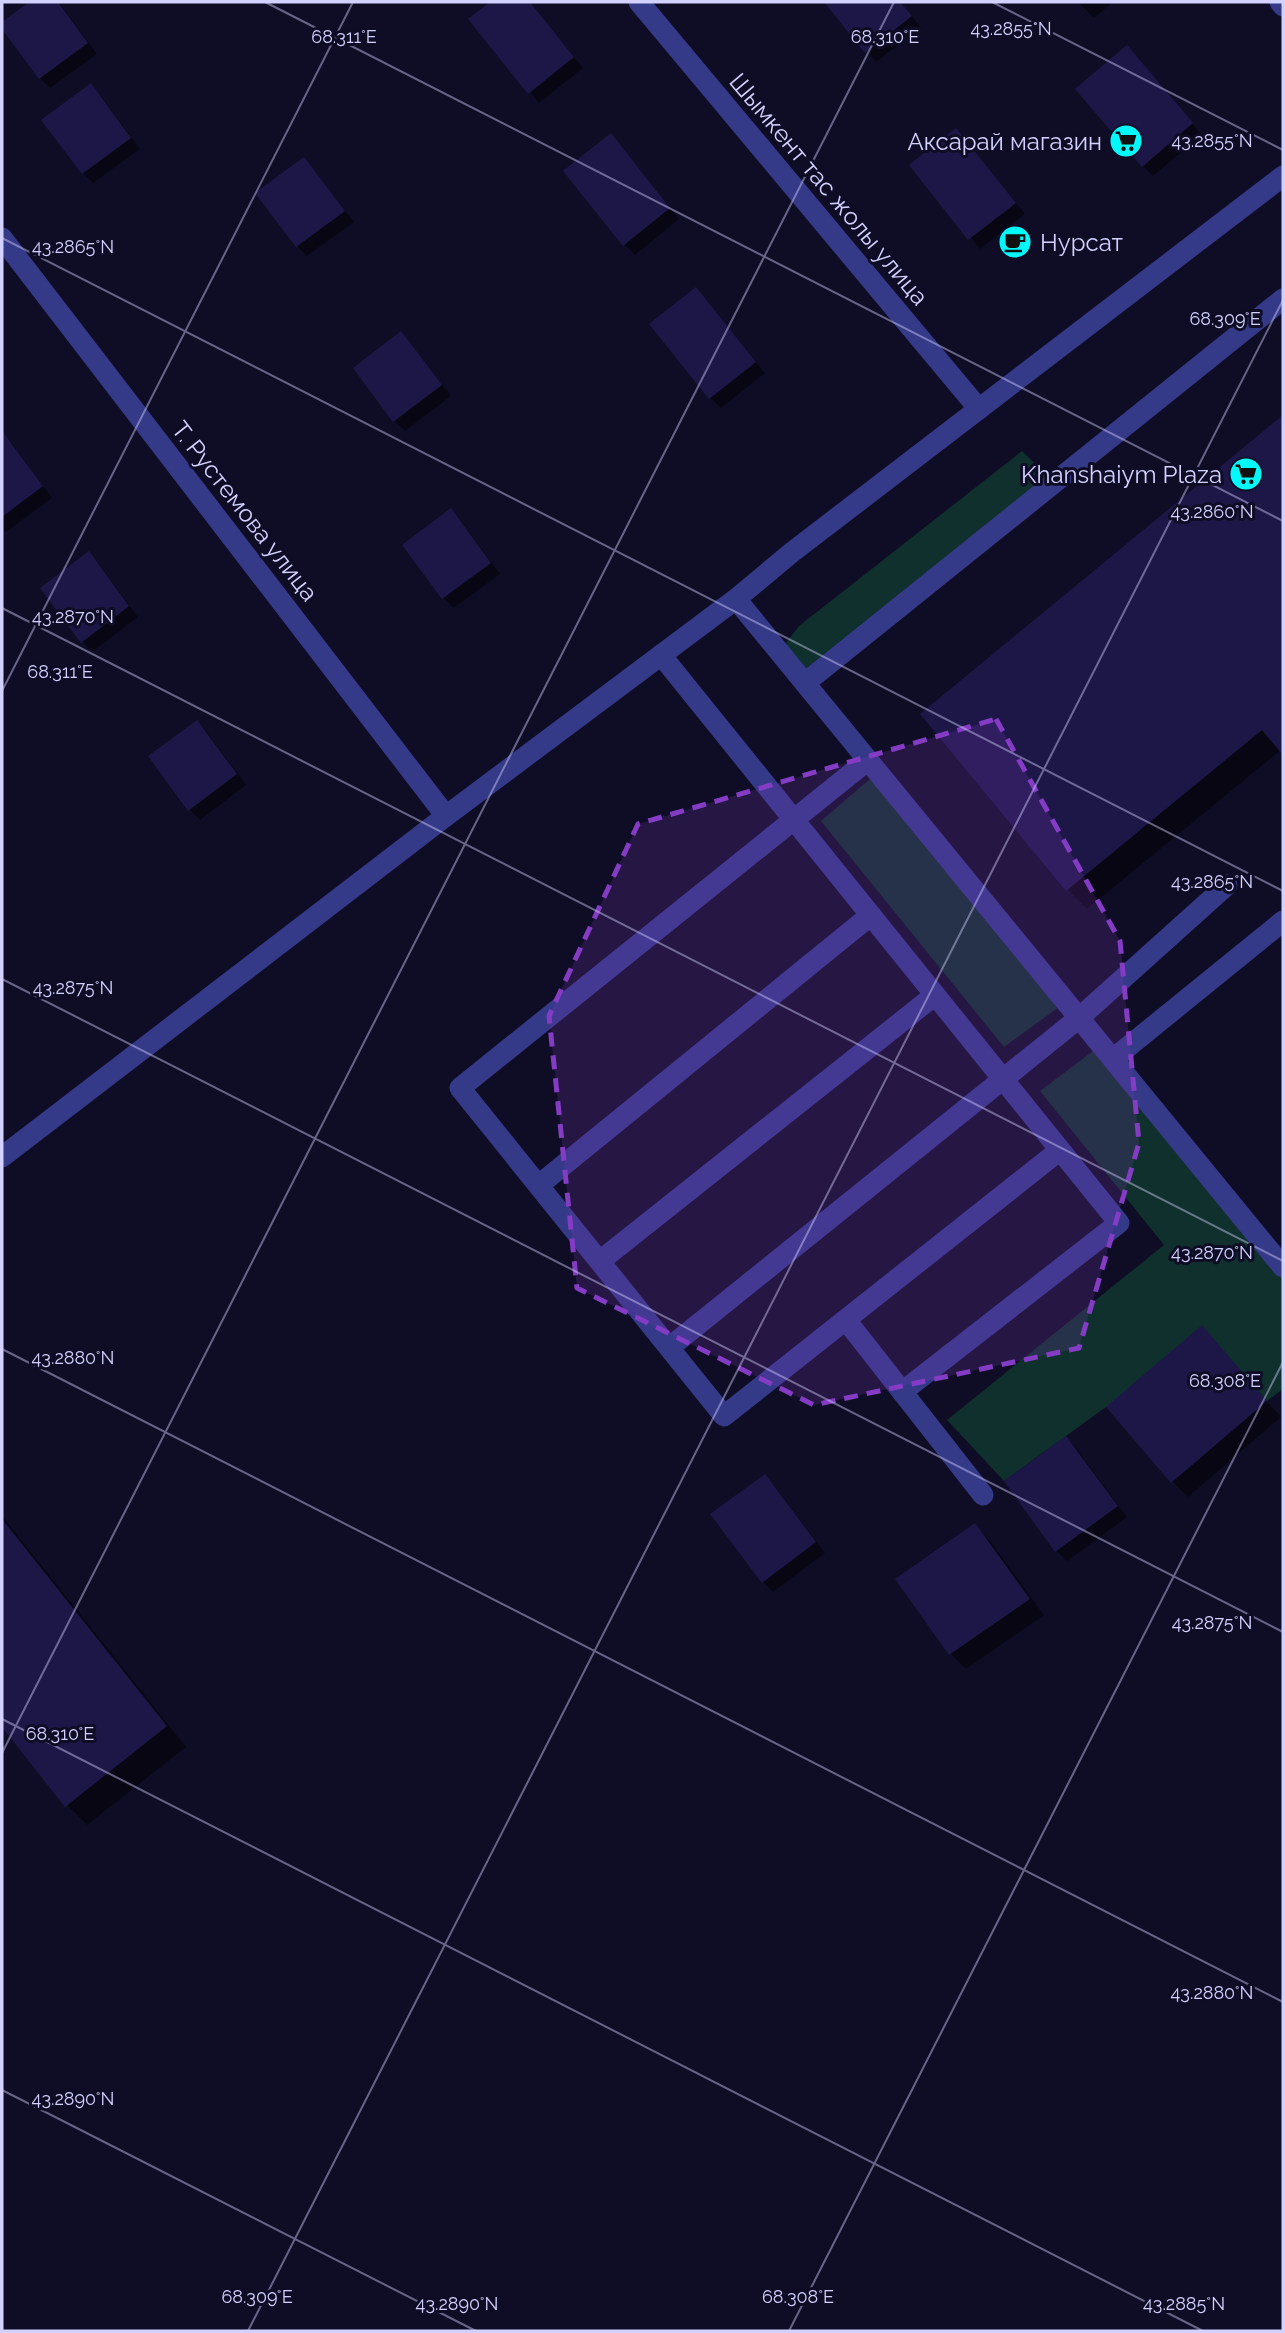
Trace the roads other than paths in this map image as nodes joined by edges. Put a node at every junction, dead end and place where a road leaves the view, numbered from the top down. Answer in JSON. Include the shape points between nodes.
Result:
{"nodes":[{"id":1,"x":639,"y":2,"type":"edge"},
{"id":2,"x":1283,"y":176,"type":"edge"},
{"id":3,"x":2,"y":238,"type":"edge"},
{"id":4,"x":1283,"y":299,"type":"edge"},
{"id":5,"x":979,"y":409,"type":"junction"},
{"id":6,"x":736,"y":599,"type":"junction"},
{"id":7,"x":661,"y":655,"type":"junction"},
{"id":8,"x":805,"y":683,"type":"junction"},
{"id":9,"x":868,"y":760,"type":"junction"},
{"id":10,"x":446,"y":816,"type":"junction"},
{"id":11,"x":794,"y":819,"type":"junction"},
{"id":12,"x":1227,"y":885,"type":"dead end"},
{"id":13,"x":871,"y":915,"type":"junction"},
{"id":14,"x":1283,"y":921,"type":"edge"},
{"id":15,"x":936,"y":995,"type":"junction"},
{"id":16,"x":1079,"y":1018,"type":"junction"},
{"id":17,"x":1113,"y":1059,"type":"junction"},
{"id":18,"x":1003,"y":1079,"type":"junction"},
{"id":19,"x":1060,"y":1150,"type":"junction"},
{"id":20,"x":2,"y":1157,"type":"edge"},
{"id":21,"x":538,"y":1185,"type":"junction"},
{"id":22,"x":600,"y":1261,"type":"junction"},
{"id":23,"x":1283,"y":1267,"type":"edge"},
{"id":24,"x":846,"y":1320,"type":"junction"},
{"id":25,"x":670,"y":1347,"type":"junction"},
{"id":26,"x":902,"y":1392,"type":"junction"},
{"id":27,"x":983,"y":1495,"type":"dead end"}],
"edges":[{"from":1,"to":5,"type":"street","name":"Шымкент тас жолы улица"},
{"from":2,"to":5,"type":"street"},
{"from":3,"to":10,"type":"street","name":"Т. Рустемова улица"},
{"from":4,"to":8,"type":"street"},
{"from":5,"to":6,"type":"street"},
{"from":6,"to":7,"type":"street"},
{"from":6,"to":8,"type":"street"},
{"from":7,"to":10,"type":"street"},
{"from":7,"to":11,"type":"street"},
{"from":8,"to":9,"type":"street"},
{"from":9,"to":11,"type":"street"},
{"from":9,"to":16,"type":"street"},
{"from":10,"to":20,"type":"street"},
{"from":11,"to":13,"type":"street"},
{"from":11,"to":21,"type":"street","via":[[460,1088]]},
{"from":12,"to":16,"type":"street"},
{"from":13,"to":15,"type":"street"},
{"from":13,"to":21,"type":"street"},
{"from":14,"to":17,"type":"street"},
{"from":15,"to":18,"type":"street"},
{"from":15,"to":22,"type":"street"},
{"from":16,"to":17,"type":"street"},
{"from":16,"to":18,"type":"street"},
{"from":17,"to":23,"type":"street"},
{"from":18,"to":19,"type":"street"},
{"from":18,"to":25,"type":"street"},
{"from":19,"to":24,"type":"street"},
{"from":19,"to":26,"type":"street","via":[[1119,1223]]},
{"from":21,"to":22,"type":"street"},
{"from":22,"to":25,"type":"street"},
{"from":24,"to":25,"type":"street","via":[[724,1416]]},
{"from":24,"to":26,"type":"street"},
{"from":26,"to":27,"type":"street"}]}
